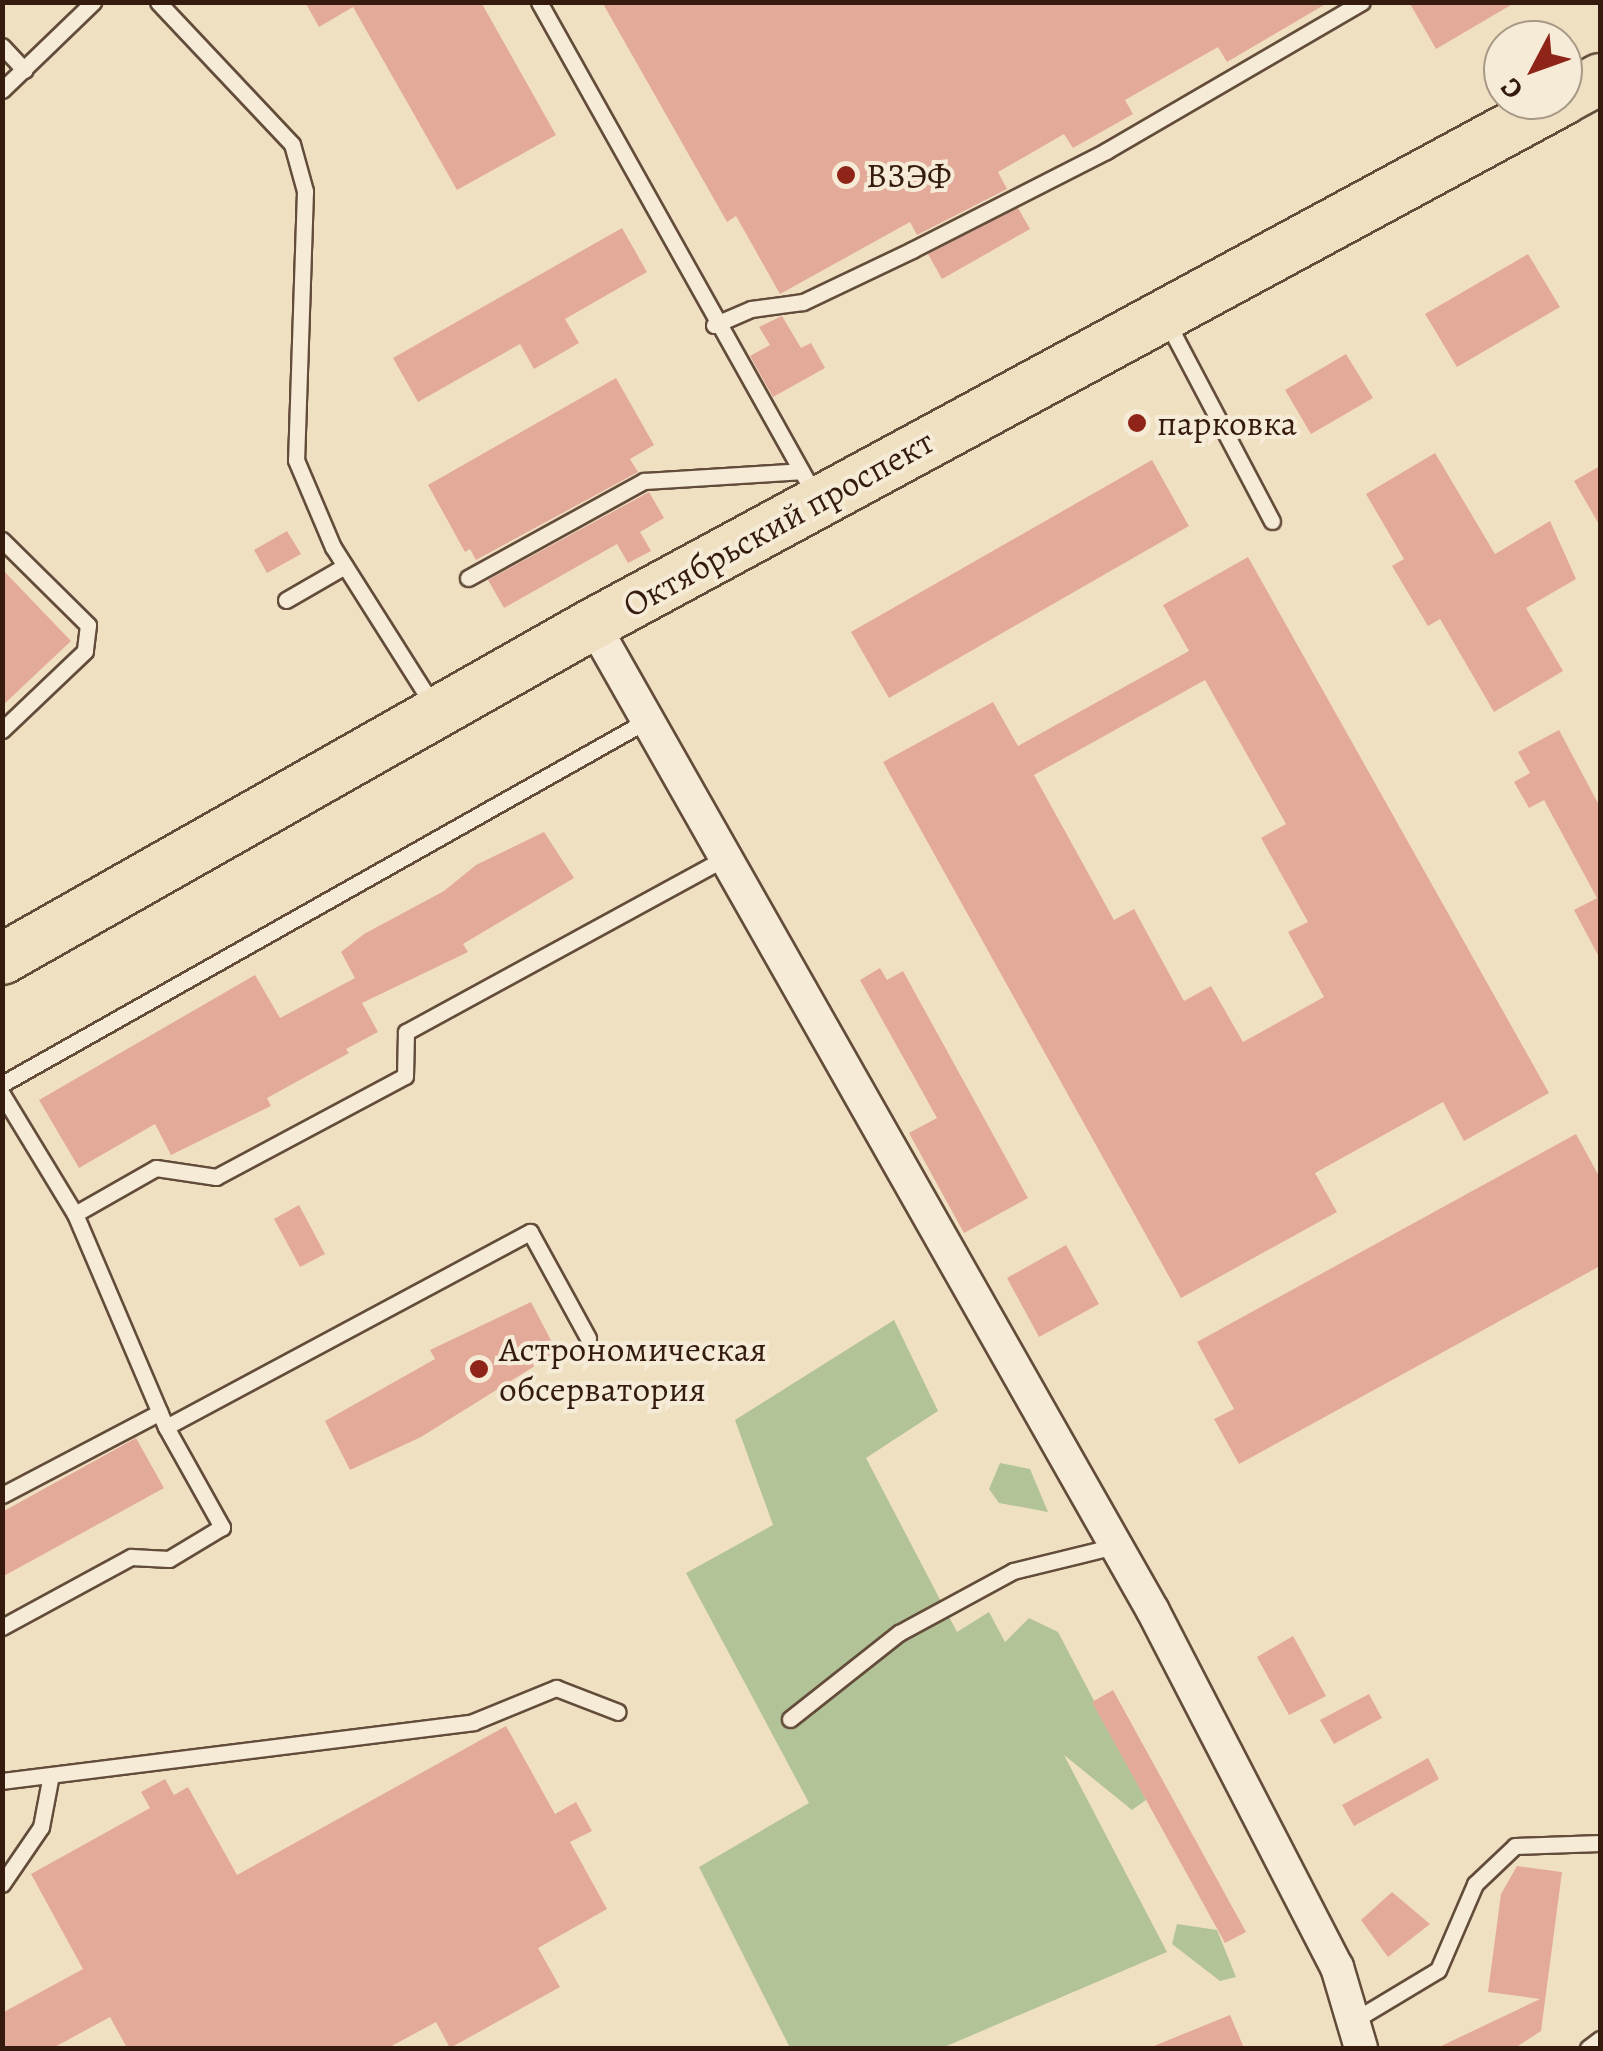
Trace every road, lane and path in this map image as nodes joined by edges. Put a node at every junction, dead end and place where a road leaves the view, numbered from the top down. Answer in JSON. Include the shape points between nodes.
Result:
{"nodes":[{"id":1,"x":93,"y":2,"type":"edge"},
{"id":2,"x":158,"y":2,"type":"edge"},
{"id":3,"x":539,"y":2,"type":"edge"},
{"id":4,"x":1362,"y":2,"type":"edge"},
{"id":5,"x":2,"y":46,"type":"edge"},
{"id":6,"x":24,"y":70,"type":"junction"},
{"id":7,"x":2,"y":90,"type":"edge"},
{"id":8,"x":1525,"y":120,"type":"edge"},
{"id":9,"x":1162,"y":314,"type":"junction"},
{"id":10,"x":714,"y":326,"type":"junction"},
{"id":11,"x":810,"y":486,"type":"junction"},
{"id":12,"x":1272,"y":521,"type":"dead end"},
{"id":13,"x":2,"y":540,"type":"edge"},
{"id":14,"x":345,"y":566,"type":"junction"},
{"id":15,"x":468,"y":578,"type":"dead end"},
{"id":16,"x":286,"y":600,"type":"dead end"},
{"id":17,"x":592,"y":624,"type":"junction"},
{"id":18,"x":438,"y":715,"type":"junction"},
{"id":19,"x":646,"y":721,"type":"junction"},
{"id":20,"x":2,"y":730,"type":"edge"},
{"id":21,"x":725,"y":858,"type":"junction"},
{"id":22,"x":2,"y":959,"type":"edge"},
{"id":23,"x":2,"y":1084,"type":"edge"},
{"id":24,"x":2,"y":1094,"type":"edge"},
{"id":25,"x":74,"y":1214,"type":"junction"},
{"id":26,"x":588,"y":1338,"type":"dead end"},
{"id":27,"x":163,"y":1420,"type":"junction"},
{"id":28,"x":2,"y":1495,"type":"edge"},
{"id":29,"x":1115,"y":1546,"type":"junction"},
{"id":30,"x":2,"y":1626,"type":"edge"},
{"id":31,"x":618,"y":1712,"type":"dead end"},
{"id":32,"x":790,"y":1720,"type":"dead end"},
{"id":33,"x":50,"y":1780,"type":"junction"},
{"id":34,"x":2,"y":1781,"type":"edge"},
{"id":35,"x":1600,"y":1843,"type":"edge"},
{"id":36,"x":2,"y":1884,"type":"edge"},
{"id":37,"x":1357,"y":2035,"type":"edge"},
{"id":38,"x":1600,"y":2039,"type":"edge"},
{"id":39,"x":1588,"y":2048,"type":"edge"}],
"edges":[{"from":1,"to":6,"type":"lane"},
{"from":2,"to":14,"type":"lane","via":[[292,144],[305,191],[296,460]]},
{"from":3,"to":10,"type":"lane"},
{"from":4,"to":10,"type":"lane","via":[[1106,150],[912,250],[804,302],[751,309]]},
{"from":5,"to":6,"type":"lane"},
{"from":6,"to":7,"type":"lane"},
{"from":8,"to":9,"type":"main road","name":"Октябрьский проспект"},
{"from":9,"to":11,"type":"main road","name":"Октябрьский проспект"},
{"from":9,"to":12,"type":"lane"},
{"from":10,"to":11,"type":"lane"},
{"from":11,"to":15,"type":"lane","via":[[644,481]]},
{"from":11,"to":17,"type":"main road","name":"Октябрьский проспект"},
{"from":13,"to":20,"type":"lane","via":[[88,626],[85,651]]},
{"from":14,"to":16,"type":"lane"},
{"from":14,"to":18,"type":"lane"},
{"from":17,"to":18,"type":"main road","name":"Октябрьский проспект"},
{"from":17,"to":19,"type":"street"},
{"from":18,"to":22,"type":"main road","name":"Октябрьский проспект"},
{"from":19,"to":21,"type":"street"},
{"from":19,"to":23,"type":"lane"},
{"from":21,"to":25,"type":"lane","via":[[406,1032],[405,1076],[216,1176],[156,1168]]},
{"from":21,"to":29,"type":"street"},
{"from":24,"to":25,"type":"lane"},
{"from":25,"to":27,"type":"lane"},
{"from":26,"to":27,"type":"lane","via":[[530,1232]]},
{"from":27,"to":28,"type":"lane"},
{"from":27,"to":30,"type":"lane","via":[[222,1527],[169,1559],[132,1556]]},
{"from":29,"to":32,"type":"lane","via":[[1013,1571],[899,1633]]},
{"from":29,"to":37,"type":"street","via":[[1336,1966]]},
{"from":31,"to":33,"type":"lane","via":[[556,1688],[474,1722]]},
{"from":33,"to":34,"type":"lane"},
{"from":33,"to":36,"type":"lane","via":[[41,1827]]},
{"from":35,"to":37,"type":"lane","via":[[1515,1846],[1475,1884],[1438,1970]]},
{"from":38,"to":39,"type":"lane"}]}
